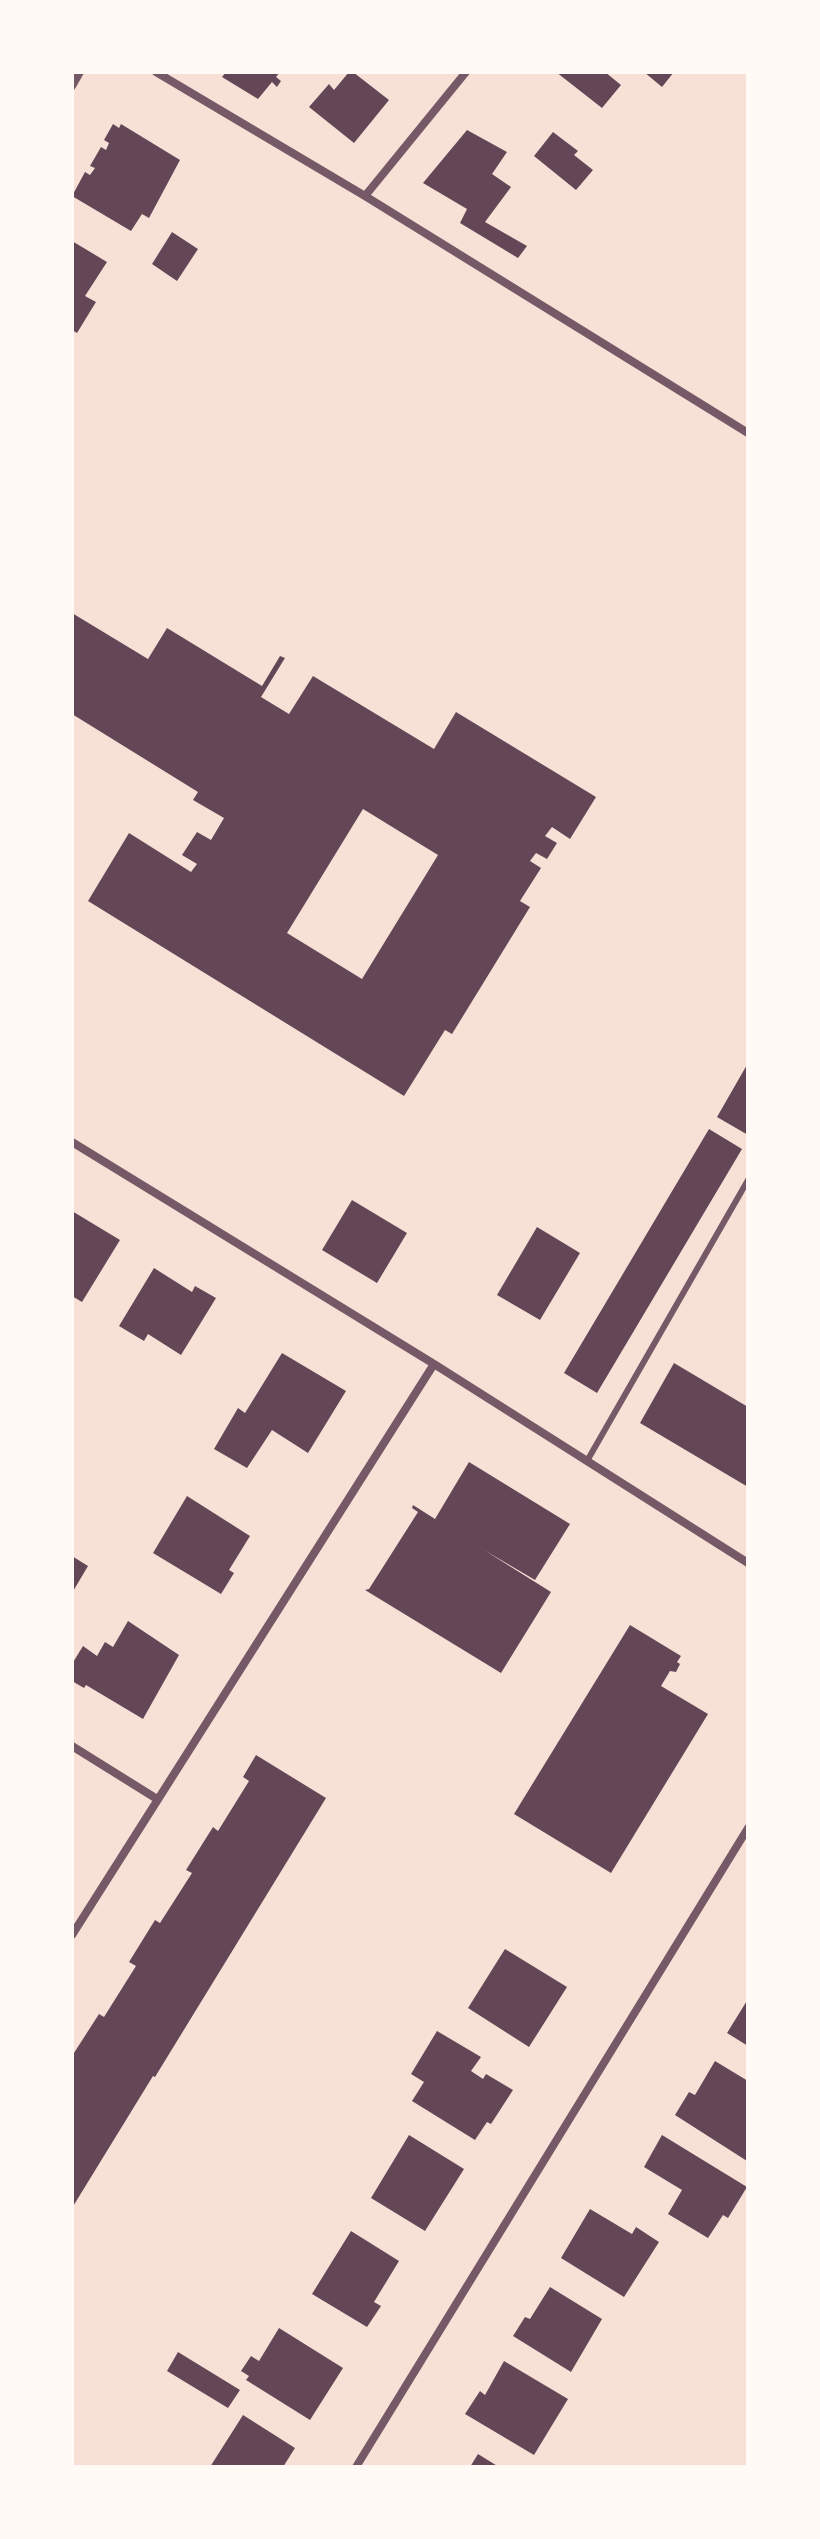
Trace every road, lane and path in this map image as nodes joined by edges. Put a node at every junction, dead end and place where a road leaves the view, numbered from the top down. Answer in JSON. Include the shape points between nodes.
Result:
{"nodes":[{"id":1,"x":80,"y":72,"type":"edge"},
{"id":2,"x":156,"y":72,"type":"edge"},
{"id":3,"x":466,"y":72,"type":"edge"},
{"id":4,"x":72,"y":86,"type":"edge"},
{"id":5,"x":365,"y":196,"type":"junction"},
{"id":6,"x":748,"y":433,"type":"edge"},
{"id":7,"x":72,"y":1142,"type":"edge"},
{"id":8,"x":748,"y":1180,"type":"edge"},
{"id":9,"x":434,"y":1364,"type":"junction"},
{"id":10,"x":587,"y":1461,"type":"junction"},
{"id":11,"x":748,"y":1563,"type":"edge"},
{"id":12,"x":72,"y":1746,"type":"edge"},
{"id":13,"x":157,"y":1799,"type":"junction"},
{"id":14,"x":748,"y":1828,"type":"edge"},
{"id":15,"x":72,"y":1935,"type":"edge"},
{"id":16,"x":356,"y":2467,"type":"edge"}],
"edges":[{"from":1,"to":4,"type":"street"},
{"from":2,"to":5,"type":"street"},
{"from":3,"to":5,"type":"street"},
{"from":5,"to":6,"type":"street"},
{"from":7,"to":9,"type":"street"},
{"from":8,"to":10,"type":"lane"},
{"from":9,"to":10,"type":"street"},
{"from":9,"to":13,"type":"street"},
{"from":10,"to":11,"type":"street"},
{"from":12,"to":13,"type":"street"},
{"from":13,"to":15,"type":"street"},
{"from":14,"to":16,"type":"street"}]}
